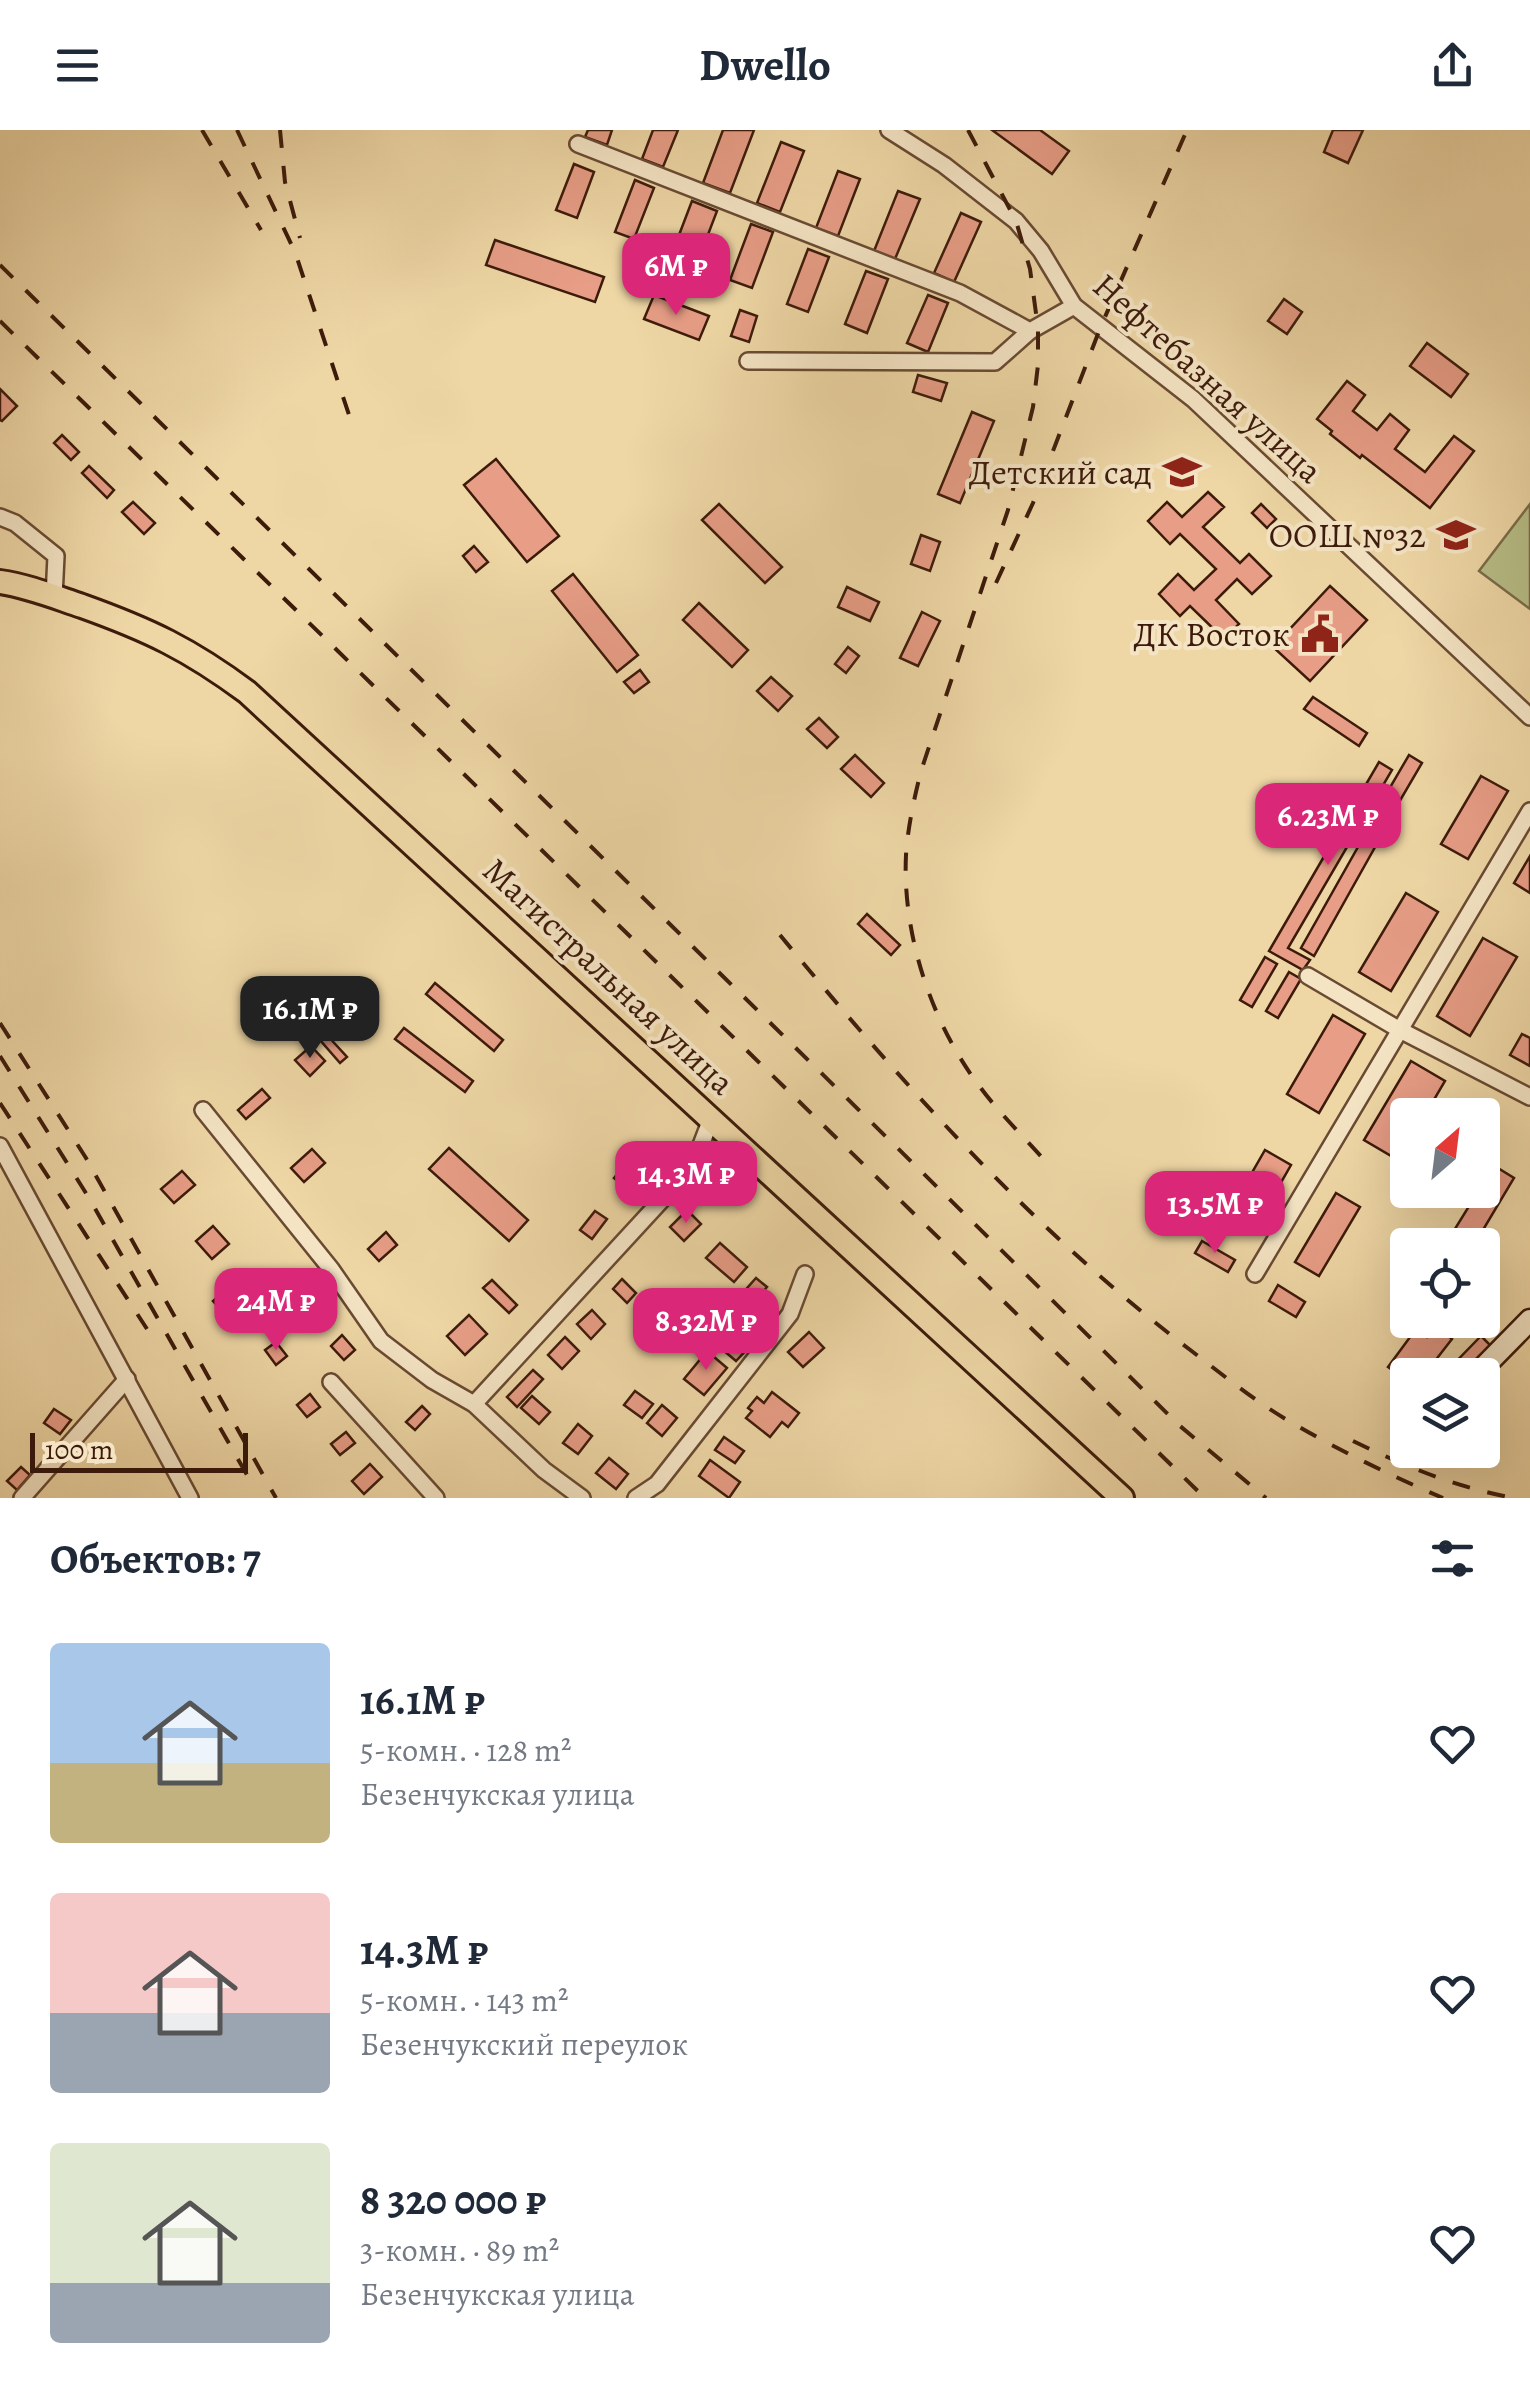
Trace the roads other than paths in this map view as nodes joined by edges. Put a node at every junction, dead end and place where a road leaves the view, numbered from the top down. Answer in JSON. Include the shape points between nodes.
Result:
{"nodes":[{"id":1,"x":889,"y":130,"type":"edge"},
{"id":2,"x":578,"y":144,"type":"dead end"},
{"id":3,"x":1074,"y":306,"type":"junction"},
{"id":4,"x":1030,"y":331,"type":"junction"},
{"id":5,"x":748,"y":361,"type":"dead end"},
{"id":6,"x":0,"y":517,"type":"edge"},
{"id":7,"x":0,"y":582,"type":"edge"},
{"id":8,"x":54,"y":596,"type":"junction"},
{"id":9,"x":1530,"y":717,"type":"edge"},
{"id":10,"x":1530,"y":811,"type":"edge"},
{"id":11,"x":1308,"y":976,"type":"dead end"},
{"id":12,"x":1400,"y":1030,"type":"junction"},
{"id":13,"x":1530,"y":1097,"type":"edge"},
{"id":14,"x":202,"y":1110,"type":"dead end"},
{"id":15,"x":712,"y":1119,"type":"junction"},
{"id":16,"x":0,"y":1146,"type":"edge"},
{"id":17,"x":805,"y":1274,"type":"dead end"},
{"id":18,"x":1255,"y":1274,"type":"dead end"},
{"id":19,"x":1530,"y":1320,"type":"edge"},
{"id":20,"x":1493,"y":1358,"type":"edge"},
{"id":21,"x":127,"y":1380,"type":"junction"},
{"id":22,"x":331,"y":1382,"type":"dead end"},
{"id":23,"x":474,"y":1404,"type":"junction"},
{"id":24,"x":22,"y":1498,"type":"edge"},
{"id":25,"x":190,"y":1498,"type":"edge"},
{"id":26,"x":436,"y":1498,"type":"edge"},
{"id":27,"x":582,"y":1498,"type":"edge"},
{"id":28,"x":636,"y":1498,"type":"edge"},
{"id":29,"x":1122,"y":1498,"type":"edge"}],
"edges":[{"from":1,"to":3,"type":"street","name":"Нефтебазная улица","via":[[1016,220]]},
{"from":2,"to":4,"type":"street","via":[[960,292]]},
{"from":3,"to":4,"type":"street"},
{"from":3,"to":9,"type":"street","name":"Нефтебазная улица","via":[[1194,399]]},
{"from":4,"to":5,"type":"street","via":[[995,362]]},
{"from":6,"to":8,"type":"street","via":[[56,556]]},
{"from":7,"to":8,"type":"main road","name":"Магистральная улица"},
{"from":8,"to":15,"type":"main road","name":"Магистральная улица","via":[[175,643],[246,692]]},
{"from":10,"to":12,"type":"street"},
{"from":11,"to":12,"type":"street"},
{"from":12,"to":13,"type":"street"},
{"from":12,"to":18,"type":"street"},
{"from":14,"to":23,"type":"street","via":[[381,1341]]},
{"from":15,"to":23,"type":"street","via":[[692,1166]]},
{"from":15,"to":29,"type":"main road","name":"Магистральная улица"},
{"from":16,"to":21,"type":"street"},
{"from":17,"to":28,"type":"street","via":[[790,1314],[657,1484]]},
{"from":19,"to":20,"type":"street"},
{"from":21,"to":24,"type":"street"},
{"from":21,"to":25,"type":"street"},
{"from":22,"to":26,"type":"street"},
{"from":23,"to":27,"type":"street"}]}
